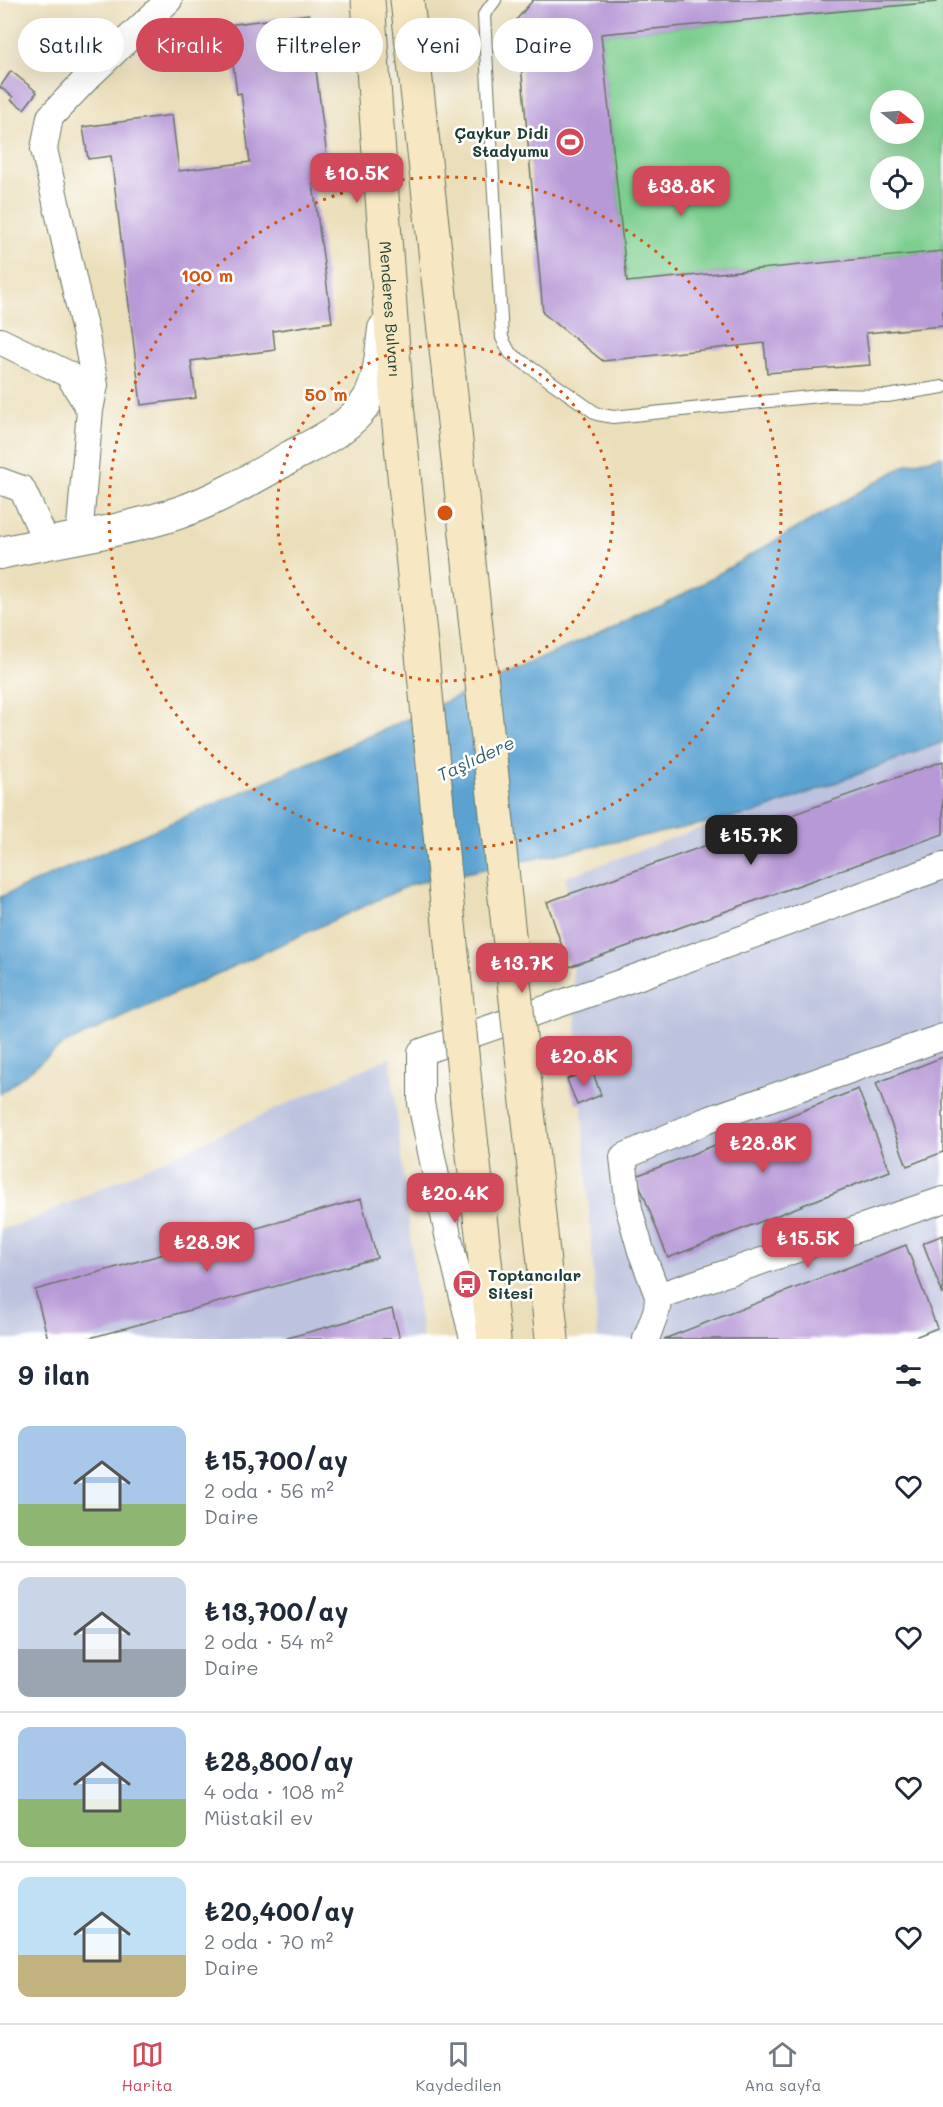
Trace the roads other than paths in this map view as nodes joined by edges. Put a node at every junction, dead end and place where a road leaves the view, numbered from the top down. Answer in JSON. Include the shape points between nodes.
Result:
{"nodes":[{"id":1,"x":169,"y":0,"type":"edge"},
{"id":2,"x":368,"y":0,"type":"edge"},
{"id":3,"x":407,"y":0,"type":"edge"},
{"id":4,"x":495,"y":0,"type":"edge"},
{"id":5,"x":389,"y":291,"type":"junction"},
{"id":6,"x":0,"y":341,"type":"edge"},
{"id":7,"x":943,"y":387,"type":"edge"},
{"id":8,"x":90,"y":410,"type":"junction"},
{"id":9,"x":0,"y":481,"type":"edge"},
{"id":10,"x":79,"y":538,"type":"junction"},
{"id":11,"x":47,"y":543,"type":"junction"},
{"id":12,"x":0,"y":553,"type":"edge"},
{"id":13,"x":943,"y":866,"type":"edge"},
{"id":14,"x":943,"y":1036,"type":"edge"},
{"id":15,"x":943,"y":1200,"type":"edge"},
{"id":16,"x":658,"y":1296,"type":"junction"},
{"id":17,"x":473,"y":1339,"type":"edge"},
{"id":18,"x":494,"y":1339,"type":"edge"},
{"id":19,"x":552,"y":1339,"type":"edge"},
{"id":20,"x":646,"y":1339,"type":"edge"}],
"edges":[{"from":1,"to":8,"type":"street","via":[[50,117],[44,149],[95,385]]},
{"from":2,"to":5,"type":"main road","name":"Menderes Bulvarı"},
{"from":3,"to":19,"type":"main road","bridge":true},
{"from":4,"to":7,"type":"lane","via":[[484,15],[502,338],[510,353],[597,414],[613,417],[829,395],[887,396]]},
{"from":5,"to":10,"type":"street","via":[[379,368],[368,399],[343,428],[232,490],[178,512]]},
{"from":5,"to":18,"type":"main road","name":"Menderes Bulvarı","bridge":true,"via":[[466,1103]]},
{"from":6,"to":8,"type":"street","via":[[68,374]]},
{"from":8,"to":10,"type":"street"},
{"from":9,"to":11,"type":"street","via":[[22,489]]},
{"from":10,"to":11,"type":"street"},
{"from":11,"to":12,"type":"street"},
{"from":13,"to":17,"type":"street","via":[[421,1052],[421,1103]]},
{"from":14,"to":16,"type":"street","via":[[705,1121],[623,1157],[629,1209]]},
{"from":15,"to":16,"type":"street"},
{"from":16,"to":20,"type":"street"}]}
